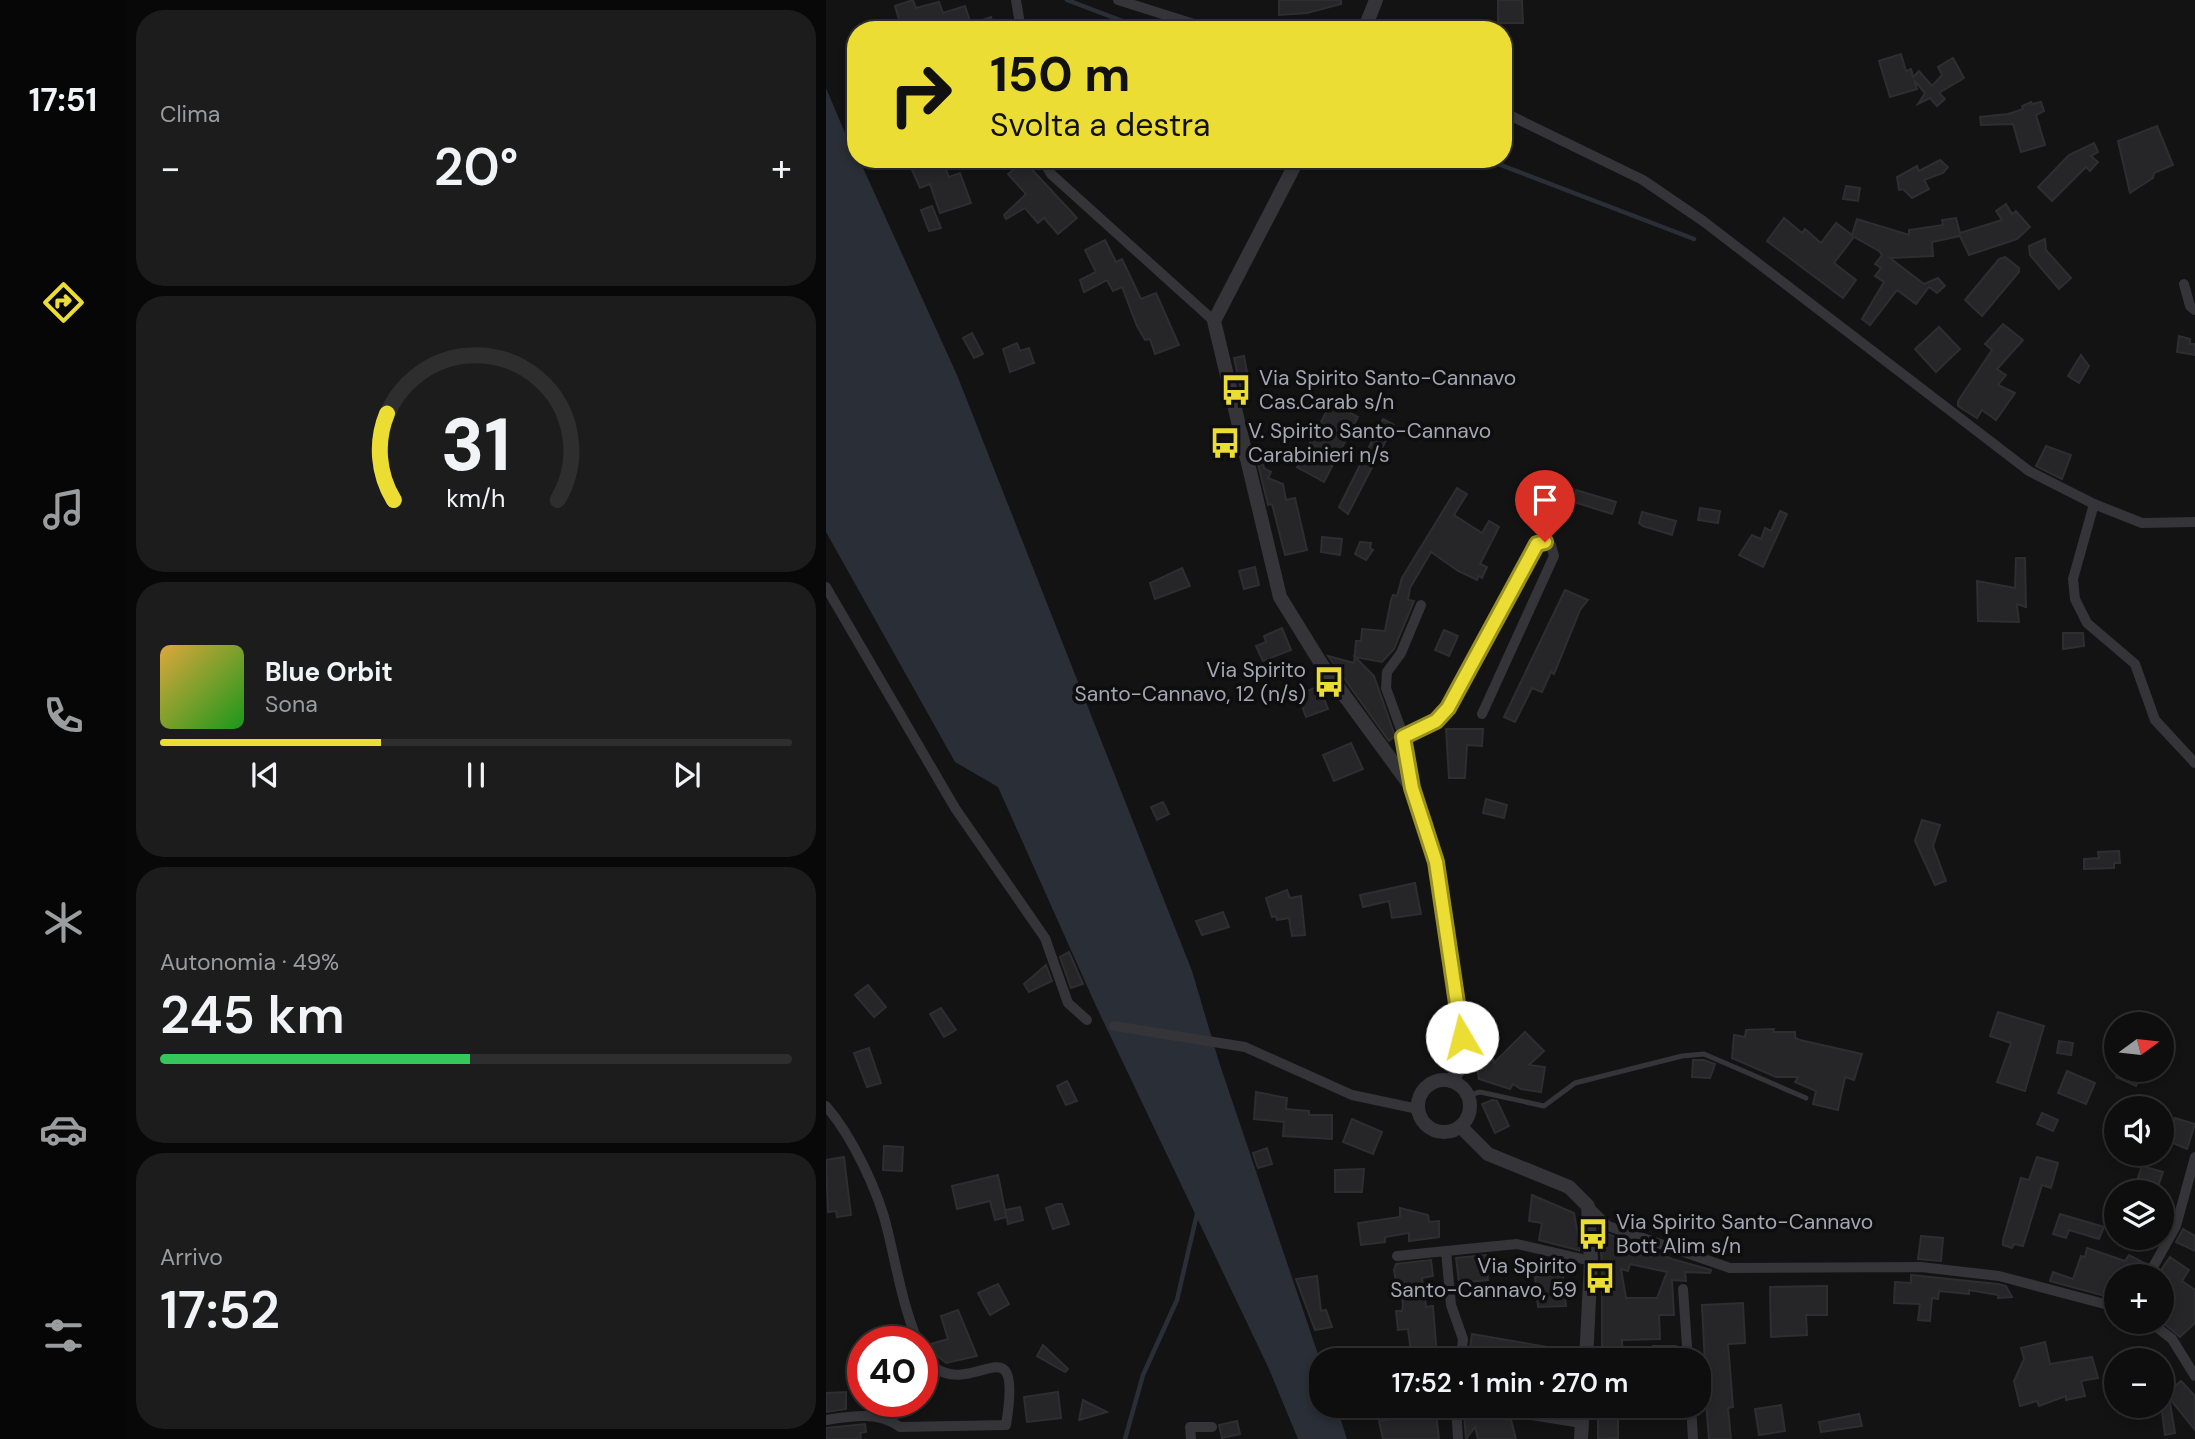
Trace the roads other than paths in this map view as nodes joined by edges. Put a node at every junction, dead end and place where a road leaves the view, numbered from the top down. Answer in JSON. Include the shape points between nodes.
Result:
{"nodes":[{"id":1,"x":1118,"y":0,"type":"edge"},
{"id":2,"x":1377,"y":0,"type":"edge"},
{"id":3,"x":1184,"y":21,"type":"edge"},
{"id":4,"x":1368,"y":21,"type":"edge"},
{"id":5,"x":1512,"y":116,"type":"edge"},
{"id":6,"x":1047,"y":168,"type":"edge"},
{"id":7,"x":1293,"y":168,"type":"edge"},
{"id":8,"x":2184,"y":284,"type":"dead end"},
{"id":9,"x":2195,"y":310,"type":"edge"},
{"id":10,"x":1213,"y":321,"type":"junction"},
{"id":11,"x":2094,"y":504,"type":"junction"},
{"id":12,"x":2195,"y":522,"type":"edge"},
{"id":13,"x":826,"y":587,"type":"edge"},
{"id":14,"x":1422,"y":605,"type":"dead end"},
{"id":15,"x":1482,"y":714,"type":"dead end"},
{"id":16,"x":1403,"y":737,"type":"junction"},
{"id":17,"x":2195,"y":763,"type":"edge"},
{"id":18,"x":1412,"y":788,"type":"junction"},
{"id":19,"x":1087,"y":1020,"type":"dead end"},
{"id":20,"x":1114,"y":1026,"type":"dead end"},
{"id":21,"x":1451,"y":1081,"type":"junction"},
{"id":22,"x":1469,"y":1096,"type":"junction"},
{"id":23,"x":1806,"y":1098,"type":"dead end"},
{"id":24,"x":826,"y":1106,"type":"edge"},
{"id":25,"x":1418,"y":1109,"type":"junction"},
{"id":26,"x":1461,"y":1127,"type":"junction"},
{"id":27,"x":2195,"y":1157,"type":"edge"},
{"id":28,"x":1588,"y":1206,"type":"junction"},
{"id":29,"x":1446,"y":1251,"type":"junction"},
{"id":30,"x":1397,"y":1256,"type":"dead end"},
{"id":31,"x":1591,"y":1261,"type":"junction"},
{"id":32,"x":2155,"y":1264,"type":"edge"},
{"id":33,"x":1683,"y":1289,"type":"dead end"},
{"id":34,"x":2104,"y":1304,"type":"edge"},
{"id":35,"x":911,"y":1326,"type":"edge"},
{"id":36,"x":2166,"y":1334,"type":"edge"},
{"id":37,"x":1462,"y":1348,"type":"edge"},
{"id":38,"x":1587,"y":1348,"type":"edge"},
{"id":39,"x":1687,"y":1348,"type":"edge"},
{"id":40,"x":938,"y":1369,"type":"edge"},
{"id":41,"x":2195,"y":1376,"type":"edge"},
{"id":42,"x":847,"y":1417,"type":"edge"},
{"id":43,"x":866,"y":1417,"type":"edge"},
{"id":44,"x":1457,"y":1418,"type":"edge"},
{"id":45,"x":1519,"y":1418,"type":"edge"},
{"id":46,"x":1692,"y":1418,"type":"edge"},
{"id":47,"x":826,"y":1420,"type":"edge"},
{"id":48,"x":1212,"y":1427,"type":"dead end"},
{"id":49,"x":1584,"y":1434,"type":"edge"},
{"id":50,"x":1191,"y":1439,"type":"edge"},
{"id":51,"x":1458,"y":1439,"type":"edge"},
{"id":52,"x":1693,"y":1439,"type":"edge"}],
"edges":[{"from":1,"to":3,"type":"street"},
{"from":2,"to":4,"type":"street"},
{"from":5,"to":11,"type":"street","via":[[1643,180],[2029,471]]},
{"from":6,"to":10,"type":"street"},
{"from":7,"to":10,"type":"street"},
{"from":8,"to":9,"type":"street"},
{"from":10,"to":18,"type":"street","via":[[1280,597],[1322,665]]},
{"from":11,"to":12,"type":"street","via":[[2142,523]]},
{"from":11,"to":17,"type":"street","via":[[2073,579],[2075,599],[2087,622],[2136,664],[2155,720]]},
{"from":13,"to":19,"type":"street","via":[[955,808],[1045,938],[1068,1003]]},
{"from":14,"to":16,"type":"street","via":[[1401,653],[1387,672],[1385,688]]},
{"from":15,"to":16,"type":"street","via":[[1554,556],[1545,542],[1537,544],[1448,708],[1436,721]]},
{"from":16,"to":18,"type":"street"},
{"from":18,"to":21,"type":"street","via":[[1436,862],[1462,1037],[1463,1065]]},
{"from":20,"to":25,"type":"street","via":[[1245,1047],[1352,1095]]},
{"from":21,"to":22,"type":"street"},
{"from":21,"to":25,"type":"street","via":[[1427,1086]]},
{"from":22,"to":23,"type":"lane","via":[[1480,1092],[1544,1106],[1575,1083],[1704,1054]]},
{"from":22,"to":26,"type":"street","via":[[1471,1107]]},
{"from":24,"to":35,"type":"street","via":[[844,1127],[888,1228]]},
{"from":25,"to":26,"type":"street","via":[[1429,1128],[1439,1133]]},
{"from":26,"to":28,"type":"street","via":[[1488,1154],[1569,1187]]},
{"from":27,"to":32,"type":"street","via":[[2176,1226]]},
{"from":28,"to":31,"type":"street"},
{"from":28,"to":34,"type":"street","via":[[1608,1226],[1730,1268],[1921,1267],[1999,1276]]},
{"from":29,"to":30,"type":"street"},
{"from":29,"to":31,"type":"street","via":[[1517,1244]]},
{"from":29,"to":37,"type":"street","via":[[1451,1305]]},
{"from":31,"to":38,"type":"street"},
{"from":33,"to":39,"type":"street"},
{"from":36,"to":41,"type":"street"},
{"from":40,"to":43,"type":"street","via":[[960,1376],[995,1365],[1003,1368],[1009,1376],[1006,1425],[900,1427],[889,1419]]},
{"from":42,"to":47,"type":"street"},
{"from":44,"to":51,"type":"street"},
{"from":45,"to":49,"type":"street"},
{"from":46,"to":52,"type":"street"},
{"from":48,"to":50,"type":"street","via":[[1190,1427]]}]}
